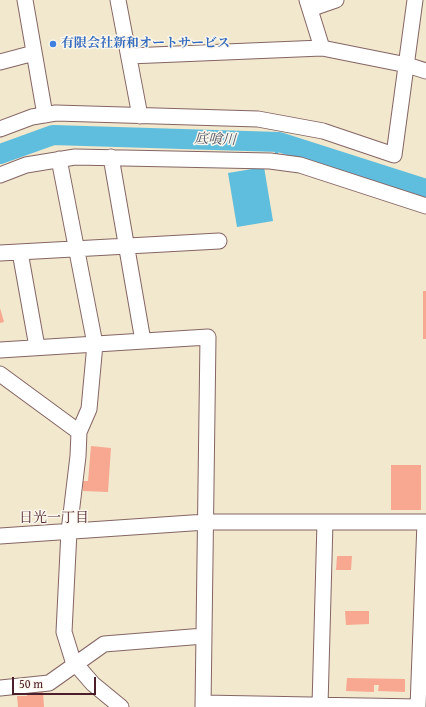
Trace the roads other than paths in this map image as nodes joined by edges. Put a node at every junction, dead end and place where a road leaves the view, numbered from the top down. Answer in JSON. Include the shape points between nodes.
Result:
{"nodes":[{"id":1,"x":25,"y":0,"type":"edge"},
{"id":2,"x":118,"y":0,"type":"edge"},
{"id":3,"x":336,"y":0,"type":"edge"},
{"id":4,"x":415,"y":0,"type":"edge"},
{"id":5,"x":309,"y":4,"type":"edge"},
{"id":6,"x":322,"y":48,"type":"junction"},
{"id":7,"x":34,"y":53,"type":"junction"},
{"id":8,"x":129,"y":56,"type":"junction"},
{"id":9,"x":0,"y":62,"type":"edge"},
{"id":10,"x":407,"y":65,"type":"junction"},
{"id":11,"x":426,"y":71,"type":"edge"},
{"id":12,"x":45,"y":115,"type":"junction"},
{"id":13,"x":140,"y":116,"type":"junction"},
{"id":14,"x":0,"y":129,"type":"edge"},
{"id":15,"x":111,"y":157,"type":"junction"},
{"id":16,"x":59,"y":159,"type":"junction"},
{"id":17,"x":0,"y":175,"type":"edge"},
{"id":18,"x":426,"y":206,"type":"edge"},
{"id":19,"x":219,"y":241,"type":"dead end"},
{"id":20,"x":126,"y":246,"type":"junction"},
{"id":21,"x":77,"y":249,"type":"junction"},
{"id":22,"x":20,"y":252,"type":"junction"},
{"id":23,"x":0,"y":253,"type":"edge"},
{"id":24,"x":143,"y":341,"type":"junction"},
{"id":25,"x":95,"y":344,"type":"junction"},
{"id":26,"x":36,"y":347,"type":"junction"},
{"id":27,"x":0,"y":350,"type":"edge"},
{"id":28,"x":0,"y":374,"type":"edge"},
{"id":29,"x":79,"y":432,"type":"junction"},
{"id":30,"x":206,"y":522,"type":"junction"},
{"id":31,"x":325,"y":522,"type":"junction"},
{"id":32,"x":426,"y":522,"type":"edge"},
{"id":33,"x":69,"y":531,"type":"junction"},
{"id":34,"x":0,"y":536,"type":"edge"},
{"id":35,"x":204,"y":636,"type":"junction"},
{"id":36,"x":76,"y":665,"type":"junction"},
{"id":37,"x":0,"y":688,"type":"edge"},
{"id":38,"x":203,"y":705,"type":"edge"},
{"id":39,"x":320,"y":705,"type":"junction"},
{"id":40,"x":121,"y":707,"type":"edge"},
{"id":41,"x":418,"y":707,"type":"edge"}],
"edges":[{"from":1,"to":7,"type":"street"},
{"from":2,"to":8,"type":"street"},
{"from":3,"to":5,"type":"street"},
{"from":4,"to":10,"type":"street"},
{"from":5,"to":6,"type":"street"},
{"from":6,"to":8,"type":"street"},
{"from":6,"to":10,"type":"street"},
{"from":7,"to":9,"type":"street"},
{"from":7,"to":12,"type":"street"},
{"from":8,"to":13,"type":"street"},
{"from":10,"to":11,"type":"street"},
{"from":10,"to":13,"type":"street","via":[[394,155],[322,130],[287,123]]},
{"from":12,"to":13,"type":"street","via":[[56,113]]},
{"from":12,"to":14,"type":"street"},
{"from":15,"to":16,"type":"street"},
{"from":15,"to":18,"type":"street","via":[[270,161],[293,164]]},
{"from":15,"to":20,"type":"street"},
{"from":16,"to":17,"type":"street","via":[[26,165]]},
{"from":16,"to":21,"type":"street"},
{"from":19,"to":20,"type":"street"},
{"from":20,"to":21,"type":"street"},
{"from":20,"to":24,"type":"street"},
{"from":21,"to":22,"type":"street"},
{"from":21,"to":25,"type":"street"},
{"from":22,"to":23,"type":"street"},
{"from":22,"to":26,"type":"street"},
{"from":24,"to":25,"type":"street"},
{"from":24,"to":30,"type":"street","via":[[208,337]]},
{"from":25,"to":26,"type":"street"},
{"from":25,"to":29,"type":"street","via":[[90,409]]},
{"from":26,"to":27,"type":"street"},
{"from":28,"to":29,"type":"street"},
{"from":29,"to":33,"type":"street"},
{"from":30,"to":31,"type":"street"},
{"from":30,"to":33,"type":"street"},
{"from":30,"to":35,"type":"street"},
{"from":31,"to":32,"type":"street"},
{"from":31,"to":39,"type":"street"},
{"from":32,"to":41,"type":"street"},
{"from":33,"to":34,"type":"street"},
{"from":33,"to":36,"type":"street","via":[[64,632]]},
{"from":35,"to":36,"type":"street","via":[[104,644]]},
{"from":35,"to":38,"type":"street"},
{"from":36,"to":37,"type":"street","via":[[49,683]]},
{"from":36,"to":40,"type":"street","via":[[93,684]]},
{"from":38,"to":39,"type":"street"},
{"from":39,"to":41,"type":"street"}]}
